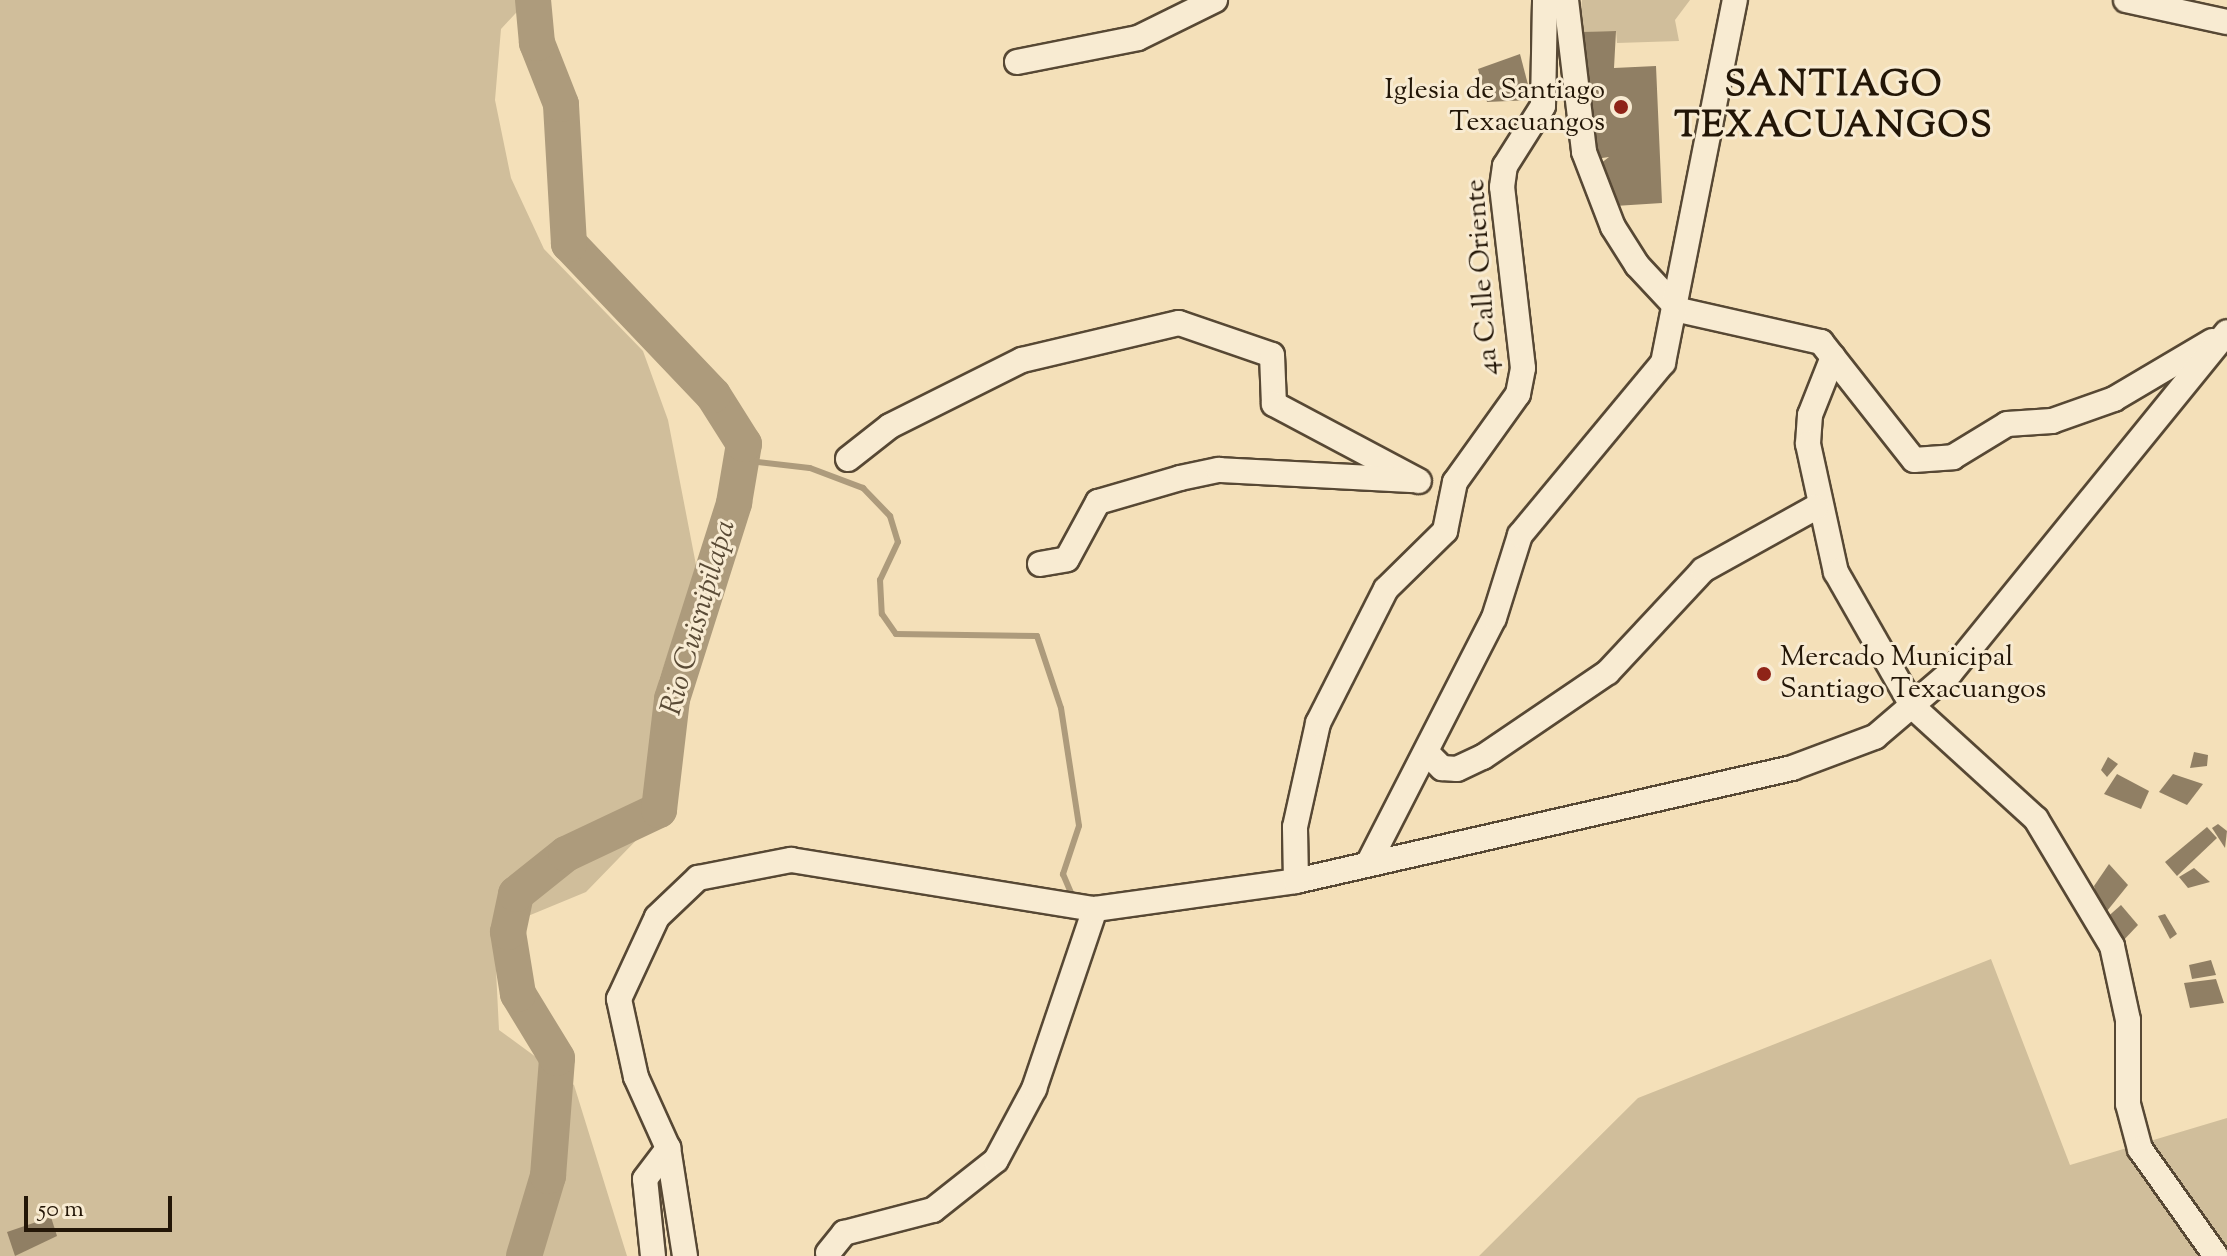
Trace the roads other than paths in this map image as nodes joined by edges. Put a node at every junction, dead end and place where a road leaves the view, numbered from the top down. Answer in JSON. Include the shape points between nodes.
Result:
{"nodes":[{"id":1,"x":1215,"y":0,"type":"edge"},
{"id":2,"x":1545,"y":0,"type":"edge"},
{"id":3,"x":1566,"y":0,"type":"edge"},
{"id":4,"x":2126,"y":0,"type":"edge"},
{"id":5,"x":1741,"y":6,"type":"edge"},
{"id":6,"x":2227,"y":22,"type":"edge"},
{"id":7,"x":1017,"y":62,"type":"dead end"},
{"id":8,"x":1679,"y":310,"type":"junction"},
{"id":9,"x":2227,"y":331,"type":"edge"},
{"id":10,"x":1833,"y":357,"type":"junction"},
{"id":11,"x":848,"y":459,"type":"dead end"},
{"id":12,"x":1419,"y":481,"type":"junction"},
{"id":13,"x":1455,"y":482,"type":"junction"},
{"id":14,"x":1816,"y":507,"type":"junction"},
{"id":15,"x":1040,"y":564,"type":"dead end"},
{"id":16,"x":1913,"y":707,"type":"junction"},
{"id":17,"x":1428,"y":754,"type":"junction"},
{"id":18,"x":1368,"y":864,"type":"junction"},
{"id":19,"x":1296,"y":881,"type":"junction"},
{"id":20,"x":1095,"y":909,"type":"junction"},
{"id":21,"x":668,"y":1148,"type":"junction"},
{"id":22,"x":828,"y":1253,"type":"dead end"},
{"id":23,"x":653,"y":1256,"type":"edge"},
{"id":24,"x":685,"y":1256,"type":"edge"},
{"id":25,"x":2216,"y":1256,"type":"edge"}],
"edges":[{"from":1,"to":7,"type":"street","via":[[1138,38]]},
{"from":2,"to":13,"type":"street","name":"4a Calle Oriente","via":[[1543,106],[1505,166],[1502,187],[1521,381]]},
{"from":3,"to":8,"type":"street","via":[[1591,176],[1637,265]]},
{"from":4,"to":6,"type":"street"},
{"from":5,"to":8,"type":"street"},
{"from":8,"to":10,"type":"street","via":[[1801,335]]},
{"from":8,"to":17,"type":"street","via":[[1663,363],[1637,403],[1520,535],[1494,618]]},
{"from":9,"to":10,"type":"street","via":[[2114,399],[2052,421],[2007,424],[1932,463],[1896,445]]},
{"from":9,"to":16,"type":"street","via":[[2041,569]]},
{"from":10,"to":14,"type":"street","via":[[1810,415]]},
{"from":11,"to":12,"type":"street","via":[[890,426],[1022,360],[1179,323],[1272,355],[1274,404]]},
{"from":12,"to":13,"type":"street"},
{"from":12,"to":15,"type":"street","via":[[1219,470],[1180,478],[1098,502],[1067,559]]},
{"from":13,"to":19,"type":"street","name":"4a Calle Oriente","via":[[1445,531],[1386,589],[1318,723],[1295,827]]},
{"from":14,"to":16,"type":"street","via":[[1836,572]]},
{"from":14,"to":17,"type":"street","via":[[1703,570],[1608,672],[1483,757],[1457,769],[1442,768]]},
{"from":16,"to":18,"type":"street","via":[[1875,737],[1792,768]]},
{"from":16,"to":25,"type":"street","via":[[2036,819],[2112,946],[2128,1020],[2128,1104],[2140,1149]]},
{"from":17,"to":18,"type":"street"},
{"from":18,"to":19,"type":"street"},
{"from":19,"to":20,"type":"street"},
{"from":20,"to":21,"type":"street","via":[[791,860],[698,878],[657,917],[619,999],[636,1077]]},
{"from":20,"to":22,"type":"street","via":[[1034,1089],[996,1160],[933,1210],[844,1233]]},
{"from":21,"to":23,"type":"street","via":[[645,1179]]},
{"from":21,"to":24,"type":"street"}]}
